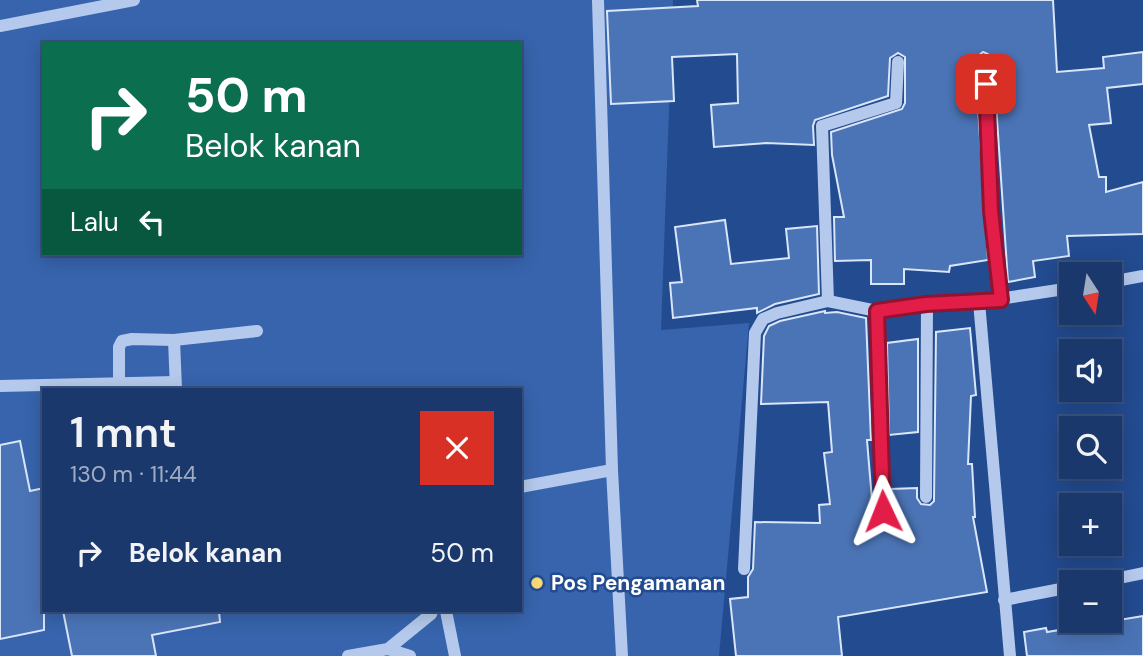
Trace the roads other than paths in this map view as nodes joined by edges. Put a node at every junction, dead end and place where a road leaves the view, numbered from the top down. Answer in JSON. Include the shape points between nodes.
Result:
{"nodes":[{"id":1,"x":134,"y":0,"type":"edge"},
{"id":2,"x":598,"y":0,"type":"edge"},
{"id":3,"x":0,"y":26,"type":"edge"},
{"id":4,"x":984,"y":61,"type":"dead end"},
{"id":5,"x":898,"y":62,"type":"dead end"},
{"id":6,"x":1143,"y":276,"type":"edge"},
{"id":7,"x":1122,"y":280,"type":"edge"},
{"id":8,"x":1059,"y":290,"type":"edge"},
{"id":9,"x":1001,"y":300,"type":"junction"},
{"id":10,"x":828,"y":301,"type":"junction"},
{"id":11,"x":979,"y":302,"type":"junction"},
{"id":12,"x":926,"y":304,"type":"junction"},
{"id":13,"x":877,"y":311,"type":"junction"},
{"id":14,"x":257,"y":331,"type":"dead end"},
{"id":15,"x":174,"y":340,"type":"junction"},
{"id":16,"x":119,"y":383,"type":"junction"},
{"id":17,"x":0,"y":386,"type":"edge"},
{"id":18,"x":175,"y":386,"type":"edge"},
{"id":19,"x":612,"y":470,"type":"junction"},
{"id":20,"x":522,"y":487,"type":"edge"},
{"id":21,"x":926,"y":497,"type":"dead end"},
{"id":22,"x":883,"y":511,"type":"dead end"},
{"id":23,"x":744,"y":569,"type":"dead end"},
{"id":24,"x":1143,"y":573,"type":"edge"},
{"id":25,"x":1122,"y":577,"type":"edge"},
{"id":26,"x":1059,"y":589,"type":"edge"},
{"id":27,"x":1004,"y":600,"type":"junction"},
{"id":28,"x":432,"y":612,"type":"edge"},
{"id":29,"x":446,"y":612,"type":"edge"},
{"id":30,"x":388,"y":649,"type":"junction"},
{"id":31,"x":348,"y":656,"type":"edge"},
{"id":32,"x":410,"y":656,"type":"edge"},
{"id":33,"x":455,"y":656,"type":"edge"},
{"id":34,"x":622,"y":656,"type":"edge"},
{"id":35,"x":1010,"y":656,"type":"edge"}],
"edges":[{"from":1,"to":3,"type":"street"},
{"from":2,"to":19,"type":"street"},
{"from":4,"to":9,"type":"street","via":[[991,211]]},
{"from":5,"to":10,"type":"street","via":[[896,103],[822,127]]},
{"from":6,"to":7,"type":"street"},
{"from":8,"to":9,"type":"street"},
{"from":9,"to":11,"type":"street"},
{"from":10,"to":13,"type":"street"},
{"from":10,"to":23,"type":"street","via":[[763,319],[755,333]]},
{"from":11,"to":12,"type":"street"},
{"from":11,"to":27,"type":"street"},
{"from":12,"to":13,"type":"street"},
{"from":12,"to":21,"type":"street"},
{"from":13,"to":22,"type":"street"},
{"from":14,"to":15,"type":"street"},
{"from":15,"to":16,"type":"street","via":[[122,341]]},
{"from":15,"to":18,"type":"street"},
{"from":16,"to":17,"type":"street"},
{"from":16,"to":18,"type":"street"},
{"from":19,"to":20,"type":"street"},
{"from":19,"to":34,"type":"street"},
{"from":24,"to":25,"type":"street"},
{"from":26,"to":27,"type":"street"},
{"from":27,"to":35,"type":"street"},
{"from":28,"to":30,"type":"street"},
{"from":29,"to":33,"type":"street"},
{"from":30,"to":31,"type":"street"},
{"from":30,"to":32,"type":"street"}]}
